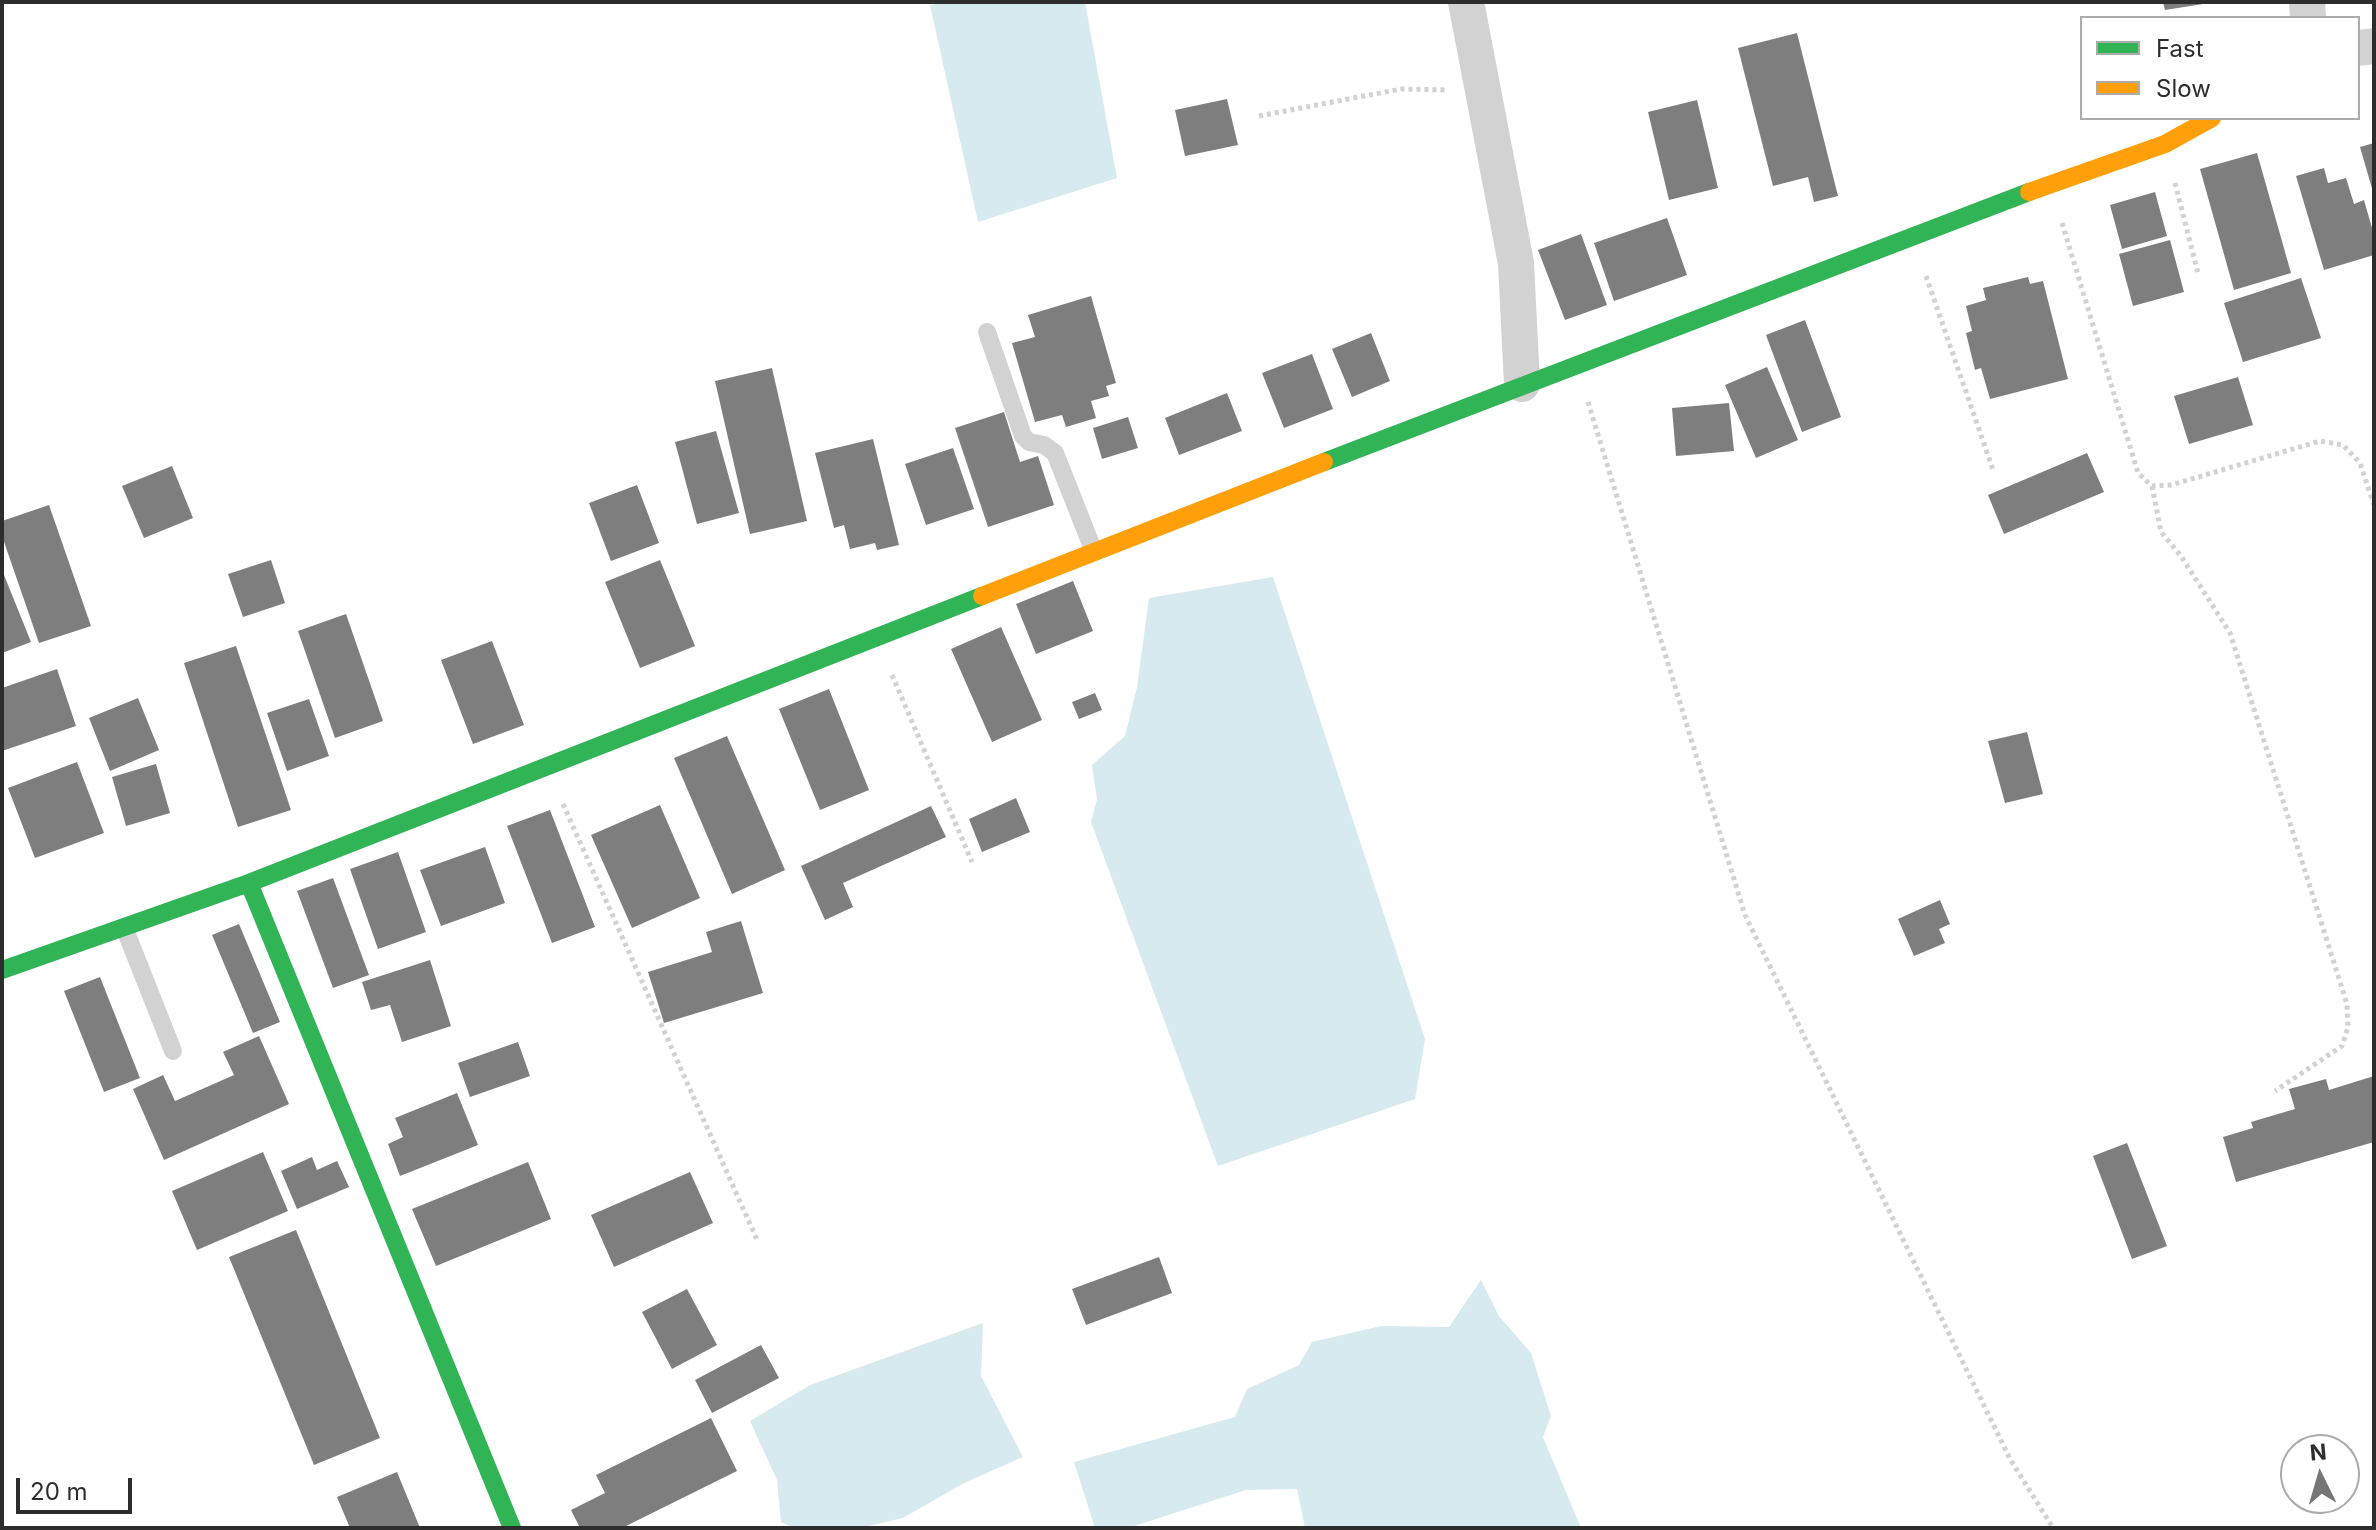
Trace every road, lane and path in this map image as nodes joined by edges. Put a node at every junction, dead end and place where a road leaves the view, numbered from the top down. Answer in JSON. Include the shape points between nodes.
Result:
{"nodes":[{"id":1,"x":1466,"y":2,"type":"edge"},
{"id":2,"x":1483,"y":92,"type":"junction"},
{"id":3,"x":1259,"y":116,"type":"dead end"},
{"id":4,"x":2208,"y":120,"type":"edge"},
{"id":5,"x":2165,"y":144,"type":"junction"},
{"id":6,"x":2050,"y":184,"type":"junction"},
{"id":7,"x":1912,"y":237,"type":"junction"},
{"id":8,"x":2198,"y":273,"type":"dead end"},
{"id":9,"x":987,"y":332,"type":"dead end"},
{"id":10,"x":1577,"y":364,"type":"junction"},
{"id":11,"x":1522,"y":384,"type":"junction"},
{"id":12,"x":1993,"y":470,"type":"dead end"},
{"id":13,"x":2152,"y":486,"type":"junction"},
{"id":14,"x":2374,"y":505,"type":"edge"},
{"id":15,"x":1094,"y":552,"type":"junction"},
{"id":16,"x":876,"y":637,"type":"junction"},
{"id":17,"x":546,"y":766,"type":"junction"},
{"id":18,"x":972,"y":862,"type":"dead end"},
{"id":19,"x":249,"y":883,"type":"junction"},
{"id":20,"x":124,"y":927,"type":"junction"},
{"id":21,"x":2,"y":970,"type":"edge"},
{"id":22,"x":173,"y":1051,"type":"dead end"},
{"id":23,"x":2275,"y":1091,"type":"dead end"},
{"id":24,"x":758,"y":1242,"type":"dead end"},
{"id":25,"x":512,"y":1528,"type":"edge"},
{"id":26,"x":2053,"y":1528,"type":"edge"}],
"edges":[{"from":1,"to":2,"type":"street"},
{"from":2,"to":3,"type":"path","via":[[1401,89]]},
{"from":2,"to":11,"type":"street","via":[[1516,263]]},
{"from":4,"to":5,"type":"street"},
{"from":5,"to":6,"type":"street"},
{"from":5,"to":8,"type":"path"},
{"from":6,"to":7,"type":"street"},
{"from":6,"to":13,"type":"path","via":[[2138,473]]},
{"from":7,"to":10,"type":"street"},
{"from":7,"to":12,"type":"path"},
{"from":9,"to":15,"type":"lane","via":[[1023,436],[1055,453]]},
{"from":10,"to":11,"type":"street"},
{"from":10,"to":26,"type":"path","via":[[1745,915],[2010,1459]]},
{"from":11,"to":15,"type":"street"},
{"from":13,"to":14,"type":"path","via":[[2320,441],[2343,445],[2360,463]]},
{"from":13,"to":23,"type":"path","via":[[2161,532],[2230,633],[2347,1004],[2342,1046]]},
{"from":15,"to":16,"type":"street"},
{"from":16,"to":17,"type":"street"},
{"from":16,"to":18,"type":"path"},
{"from":17,"to":19,"type":"street"},
{"from":17,"to":24,"type":"path"},
{"from":19,"to":20,"type":"street"},
{"from":19,"to":25,"type":"street"},
{"from":20,"to":21,"type":"street"},
{"from":20,"to":22,"type":"lane"}]}
